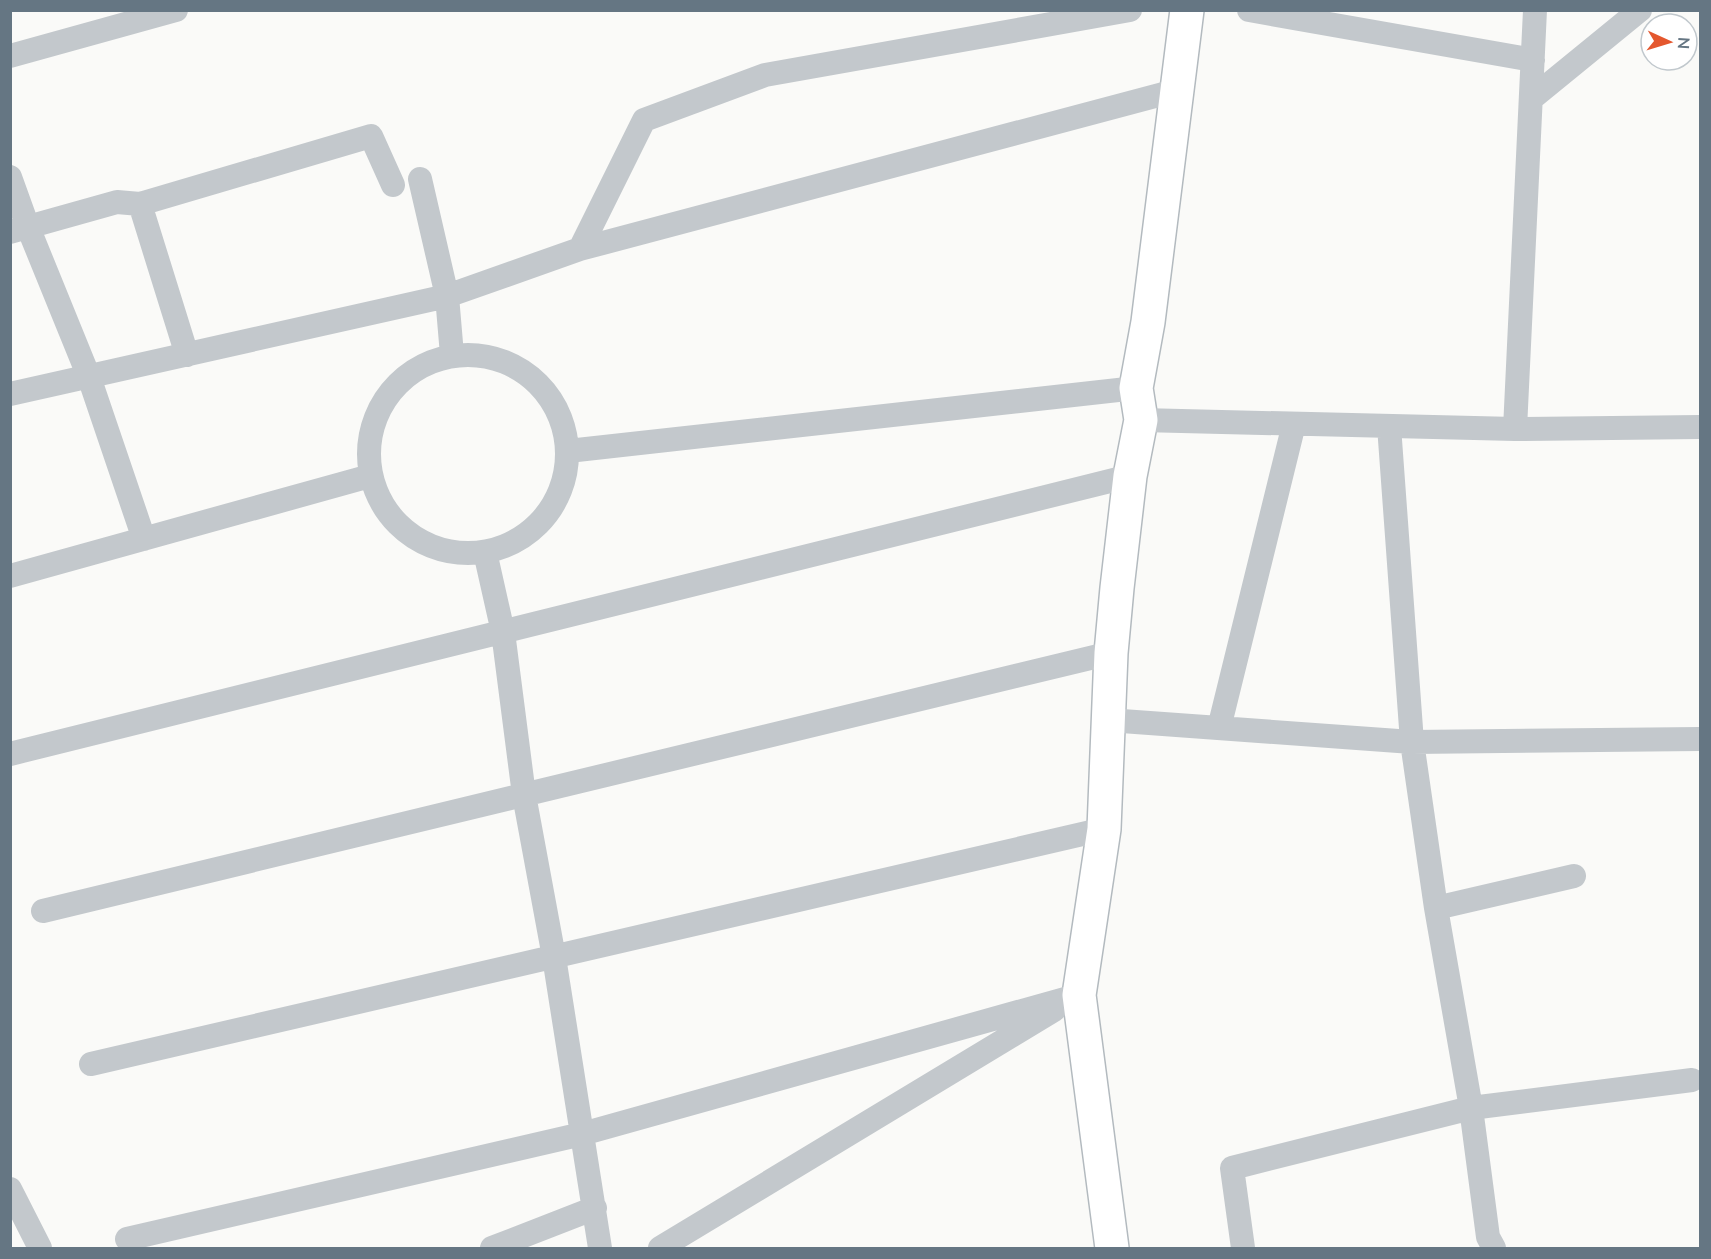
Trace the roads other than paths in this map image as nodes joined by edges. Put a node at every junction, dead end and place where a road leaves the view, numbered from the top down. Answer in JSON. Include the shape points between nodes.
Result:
{"nodes":[{"id":1,"x":176,"y":10,"type":"edge"},
{"id":2,"x":1130,"y":10,"type":"edge"},
{"id":3,"x":1187,"y":10,"type":"edge"},
{"id":4,"x":1249,"y":10,"type":"edge"},
{"id":5,"x":1535,"y":10,"type":"edge"},
{"id":6,"x":1640,"y":10,"type":"edge"},
{"id":7,"x":1366,"y":21,"type":"edge"},
{"id":8,"x":10,"y":56,"type":"edge"},
{"id":9,"x":1533,"y":60,"type":"junction"},
{"id":10,"x":1178,"y":90,"type":"junction"},
{"id":11,"x":1531,"y":99,"type":"junction"},
{"id":12,"x":10,"y":177,"type":"edge"},
{"id":13,"x":420,"y":179,"type":"dead end"},
{"id":14,"x":393,"y":185,"type":"dead end"},
{"id":15,"x":140,"y":204,"type":"junction"},
{"id":16,"x":19,"y":230,"type":"edge"},
{"id":17,"x":580,"y":249,"type":"junction"},
{"id":18,"x":447,"y":296,"type":"junction"},
{"id":19,"x":187,"y":355,"type":"junction"},
{"id":20,"x":452,"y":355,"type":"junction"},
{"id":21,"x":89,"y":376,"type":"junction"},
{"id":22,"x":1136,"y":388,"type":"junction"},
{"id":23,"x":10,"y":394,"type":"edge"},
{"id":24,"x":1141,"y":420,"type":"junction"},
{"id":25,"x":1294,"y":424,"type":"junction"},
{"id":26,"x":1389,"y":426,"type":"junction"},
{"id":27,"x":1701,"y":427,"type":"edge"},
{"id":28,"x":1515,"y":429,"type":"junction"},
{"id":29,"x":568,"y":451,"type":"junction"},
{"id":30,"x":370,"y":476,"type":"junction"},
{"id":31,"x":1130,"y":476,"type":"junction"},
{"id":32,"x":144,"y":539,"type":"junction"},
{"id":33,"x":485,"y":552,"type":"junction"},
{"id":34,"x":10,"y":576,"type":"edge"},
{"id":35,"x":503,"y":632,"type":"junction"},
{"id":36,"x":1111,"y":653,"type":"junction"},
{"id":37,"x":1108,"y":720,"type":"junction"},
{"id":38,"x":1219,"y":728,"type":"junction"},
{"id":39,"x":1701,"y":739,"type":"edge"},
{"id":40,"x":1412,"y":742,"type":"junction"},
{"id":41,"x":10,"y":754,"type":"edge"},
{"id":42,"x":524,"y":795,"type":"junction"},
{"id":43,"x":1104,"y":829,"type":"junction"},
{"id":44,"x":1574,"y":876,"type":"dead end"},
{"id":45,"x":1436,"y":908,"type":"junction"},
{"id":46,"x":43,"y":911,"type":"dead end"},
{"id":47,"x":554,"y":957,"type":"junction"},
{"id":48,"x":1079,"y":995,"type":"junction"},
{"id":49,"x":91,"y":1064,"type":"dead end"},
{"id":50,"x":1692,"y":1080,"type":"dead end"},
{"id":51,"x":1471,"y":1108,"type":"junction"},
{"id":52,"x":582,"y":1134,"type":"junction"},
{"id":53,"x":10,"y":1189,"type":"edge"},
{"id":54,"x":595,"y":1208,"type":"junction"},
{"id":55,"x":126,"y":1239,"type":"dead end"},
{"id":56,"x":40,"y":1248,"type":"edge"},
{"id":57,"x":492,"y":1248,"type":"edge"},
{"id":58,"x":600,"y":1248,"type":"edge"},
{"id":59,"x":660,"y":1248,"type":"edge"},
{"id":60,"x":1112,"y":1248,"type":"edge"},
{"id":61,"x":1243,"y":1248,"type":"edge"},
{"id":62,"x":1494,"y":1248,"type":"edge"}],
"edges":[{"from":1,"to":8,"type":"street"},
{"from":2,"to":17,"type":"street","via":[[765,75],[644,120]]},
{"from":3,"to":10,"type":"street"},
{"from":4,"to":7,"type":"street"},
{"from":5,"to":9,"type":"street"},
{"from":6,"to":11,"type":"street"},
{"from":7,"to":9,"type":"street"},
{"from":9,"to":11,"type":"street"},
{"from":10,"to":17,"type":"street"},
{"from":10,"to":22,"type":"street","via":[[1149,322]]},
{"from":11,"to":28,"type":"street"},
{"from":12,"to":16,"type":"street"},
{"from":13,"to":18,"type":"street"},
{"from":14,"to":15,"type":"street","via":[[371,136]]},
{"from":15,"to":16,"type":"street","via":[[117,202]]},
{"from":15,"to":19,"type":"street"},
{"from":16,"to":21,"type":"street"},
{"from":17,"to":18,"type":"street"},
{"from":18,"to":19,"type":"street"},
{"from":18,"to":20,"type":"street"},
{"from":19,"to":21,"type":"street"},
{"from":20,"to":29,"type":"street","via":[[486,356],[518,367],[544,389],[561,418]]},
{"from":20,"to":30,"type":"street","via":[[422,365],[396,385],[378,412],[369,443]]},
{"from":21,"to":23,"type":"street"},
{"from":21,"to":32,"type":"street"},
{"from":22,"to":24,"type":"street"},
{"from":22,"to":29,"type":"street"},
{"from":24,"to":25,"type":"street"},
{"from":24,"to":31,"type":"street"},
{"from":25,"to":26,"type":"street"},
{"from":25,"to":38,"type":"street"},
{"from":26,"to":28,"type":"street"},
{"from":26,"to":40,"type":"street"},
{"from":27,"to":28,"type":"street"},
{"from":29,"to":33,"type":"street","via":[[563,485],[548,515],[524,537]]},
{"from":30,"to":32,"type":"street"},
{"from":30,"to":33,"type":"street","via":[[382,506],[403,531],[431,548],[463,555]]},
{"from":31,"to":35,"type":"street"},
{"from":31,"to":36,"type":"street"},
{"from":32,"to":34,"type":"street"},
{"from":33,"to":35,"type":"street"},
{"from":35,"to":41,"type":"street"},
{"from":35,"to":42,"type":"street"},
{"from":36,"to":37,"type":"street"},
{"from":36,"to":42,"type":"street"},
{"from":37,"to":38,"type":"street"},
{"from":37,"to":43,"type":"street"},
{"from":38,"to":40,"type":"street"},
{"from":39,"to":40,"type":"street"},
{"from":40,"to":45,"type":"street"},
{"from":42,"to":46,"type":"street"},
{"from":42,"to":47,"type":"street"},
{"from":43,"to":47,"type":"street"},
{"from":43,"to":48,"type":"street"},
{"from":44,"to":45,"type":"street"},
{"from":45,"to":51,"type":"street"},
{"from":47,"to":49,"type":"street"},
{"from":47,"to":52,"type":"street"},
{"from":48,"to":52,"type":"street"},
{"from":48,"to":59,"type":"street"},
{"from":48,"to":60,"type":"street"},
{"from":50,"to":51,"type":"street"},
{"from":51,"to":61,"type":"street","via":[[1232,1168]]},
{"from":51,"to":62,"type":"street","via":[[1488,1237]]},
{"from":52,"to":54,"type":"street"},
{"from":52,"to":55,"type":"street"},
{"from":53,"to":56,"type":"street"},
{"from":54,"to":57,"type":"street"},
{"from":54,"to":58,"type":"street"}]}
